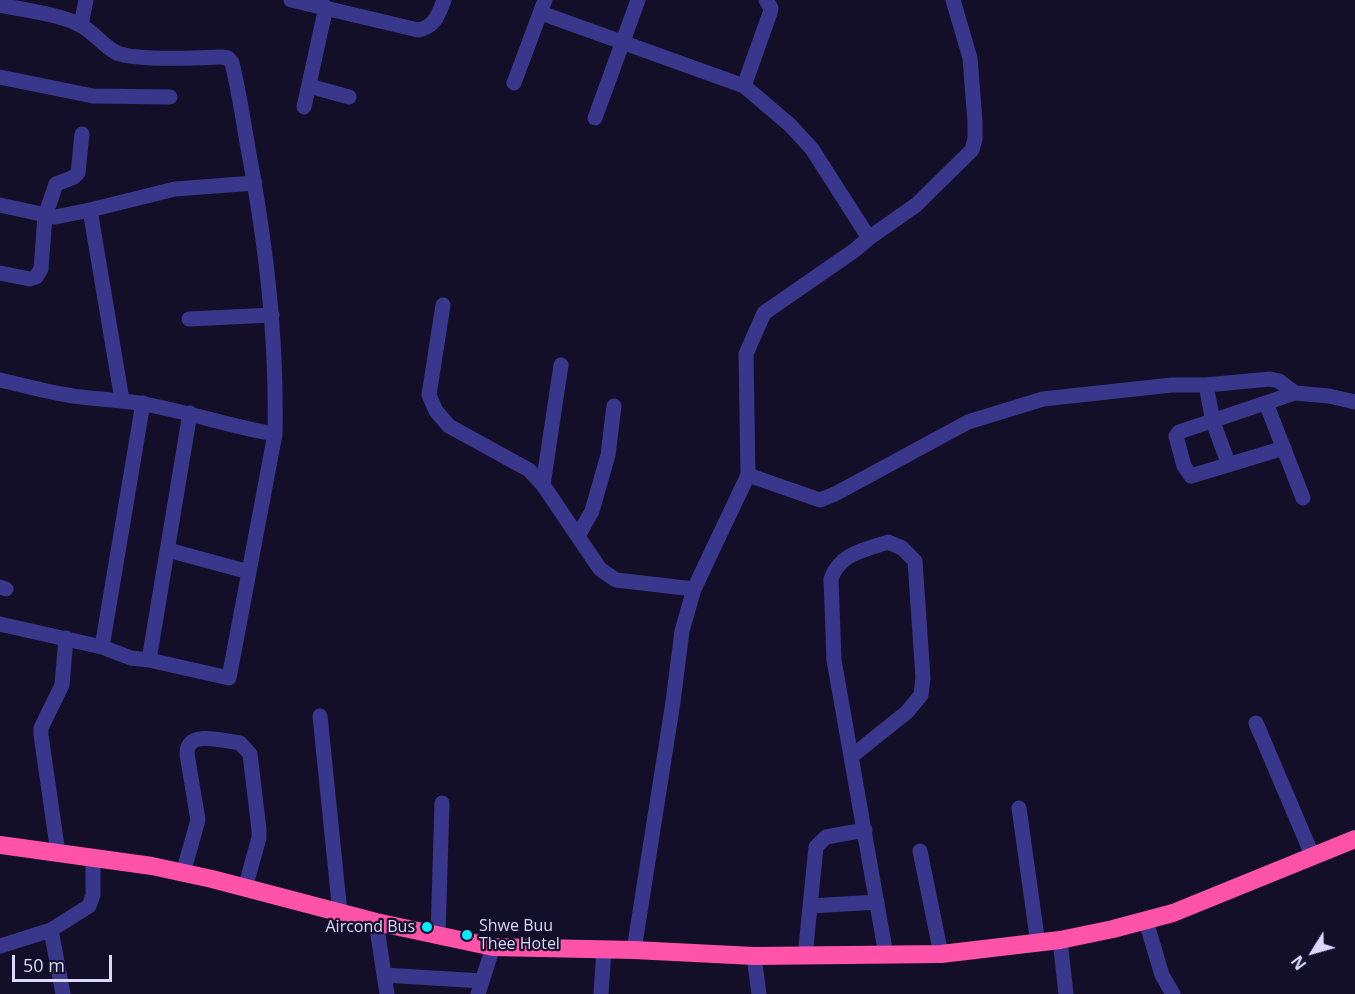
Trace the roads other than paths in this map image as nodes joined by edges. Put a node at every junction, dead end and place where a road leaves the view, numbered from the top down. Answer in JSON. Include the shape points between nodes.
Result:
{"nodes":[{"id":1,"x":87,"y":0,"type":"edge"},
{"id":2,"x":291,"y":0,"type":"edge"},
{"id":3,"x":444,"y":0,"type":"edge"},
{"id":4,"x":638,"y":0,"type":"edge"},
{"id":5,"x":766,"y":0,"type":"edge"},
{"id":6,"x":953,"y":0,"type":"edge"},
{"id":7,"x":0,"y":5,"type":"edge"},
{"id":8,"x":543,"y":6,"type":"edge"},
{"id":9,"x":326,"y":7,"type":"junction"},
{"id":10,"x":81,"y":25,"type":"junction"},
{"id":11,"x":623,"y":43,"type":"junction"},
{"id":12,"x":0,"y":77,"type":"edge"},
{"id":13,"x":514,"y":83,"type":"dead end"},
{"id":14,"x":309,"y":86,"type":"junction"},
{"id":15,"x":744,"y":87,"type":"junction"},
{"id":16,"x":349,"y":96,"type":"dead end"},
{"id":17,"x":170,"y":97,"type":"dead end"},
{"id":18,"x":304,"y":107,"type":"dead end"},
{"id":19,"x":595,"y":118,"type":"dead end"},
{"id":20,"x":82,"y":134,"type":"dead end"},
{"id":21,"x":255,"y":183,"type":"junction"},
{"id":22,"x":0,"y":205,"type":"edge"},
{"id":23,"x":90,"y":210,"type":"junction"},
{"id":24,"x":45,"y":216,"type":"junction"},
{"id":25,"x":869,"y":238,"type":"junction"},
{"id":26,"x":0,"y":273,"type":"edge"},
{"id":27,"x":444,"y":305,"type":"dead end"},
{"id":28,"x":272,"y":315,"type":"junction"},
{"id":29,"x":189,"y":319,"type":"dead end"},
{"id":30,"x":561,"y":365,"type":"dead end"},
{"id":31,"x":0,"y":380,"type":"edge"},
{"id":32,"x":1206,"y":385,"type":"junction"},
{"id":33,"x":1294,"y":393,"type":"junction"},
{"id":34,"x":122,"y":400,"type":"junction"},
{"id":35,"x":1355,"y":402,"type":"edge"},
{"id":36,"x":143,"y":403,"type":"junction"},
{"id":37,"x":1266,"y":403,"type":"junction"},
{"id":38,"x":614,"y":406,"type":"dead end"},
{"id":39,"x":190,"y":413,"type":"junction"},
{"id":40,"x":1213,"y":422,"type":"junction"},
{"id":41,"x":274,"y":434,"type":"junction"},
{"id":42,"x":1284,"y":448,"type":"junction"},
{"id":43,"x":1230,"y":465,"type":"junction"},
{"id":44,"x":748,"y":475,"type":"junction"},
{"id":45,"x":543,"y":485,"type":"junction"},
{"id":46,"x":1303,"y":498,"type":"dead end"},
{"id":47,"x":578,"y":537,"type":"junction"},
{"id":48,"x":168,"y":550,"type":"junction"},
{"id":49,"x":249,"y":572,"type":"junction"},
{"id":50,"x":694,"y":589,"type":"junction"},
{"id":51,"x":0,"y":624,"type":"edge"},
{"id":52,"x":66,"y":638,"type":"junction"},
{"id":53,"x":102,"y":647,"type":"junction"},
{"id":54,"x":149,"y":660,"type":"junction"},
{"id":55,"x":320,"y":716,"type":"dead end"},
{"id":56,"x":1256,"y":723,"type":"dead end"},
{"id":57,"x":852,"y":756,"type":"junction"},
{"id":58,"x":442,"y":803,"type":"dead end"},
{"id":59,"x":1019,"y":808,"type":"dead end"},
{"id":60,"x":865,"y":830,"type":"junction"},
{"id":61,"x":1355,"y":839,"type":"edge"},
{"id":62,"x":0,"y":845,"type":"edge"},
{"id":63,"x":920,"y":851,"type":"dead end"},
{"id":64,"x":58,"y":853,"type":"junction"},
{"id":65,"x":1313,"y":856,"type":"junction"},
{"id":66,"x":93,"y":857,"type":"junction"},
{"id":67,"x":183,"y":873,"type":"junction"},
{"id":68,"x":245,"y":888,"type":"junction"},
{"id":69,"x":877,"y":902,"type":"junction"},
{"id":70,"x":811,"y":906,"type":"junction"},
{"id":71,"x":340,"y":913,"type":"junction"},
{"id":72,"x":1146,"y":921,"type":"junction"},
{"id":73,"x":376,"y":922,"type":"junction"},
{"id":74,"x":51,"y":930,"type":"junction"},
{"id":75,"x":438,"y":935,"type":"junction"},
{"id":76,"x":1060,"y":940,"type":"junction"},
{"id":77,"x":1038,"y":944,"type":"junction"},
{"id":78,"x":0,"y":946,"type":"edge"},
{"id":79,"x":493,"y":947,"type":"junction"},
{"id":80,"x":604,"y":949,"type":"junction"},
{"id":81,"x":634,"y":950,"type":"junction"},
{"id":82,"x":941,"y":954,"type":"junction"},
{"id":83,"x":886,"y":955,"type":"junction"},
{"id":84,"x":806,"y":956,"type":"junction"},
{"id":85,"x":754,"y":957,"type":"junction"},
{"id":86,"x":384,"y":975,"type":"junction"},
{"id":87,"x":480,"y":988,"type":"edge"},
{"id":88,"x":1166,"y":992,"type":"edge"},
{"id":89,"x":63,"y":994,"type":"edge"},
{"id":90,"x":387,"y":994,"type":"edge"},
{"id":91,"x":601,"y":994,"type":"edge"},
{"id":92,"x":759,"y":994,"type":"edge"},
{"id":93,"x":1066,"y":994,"type":"edge"}],
"edges":[{"from":1,"to":10,"type":"street"},
{"from":2,"to":9,"type":"street"},
{"from":3,"to":9,"type":"street","via":[[435,22],[418,30]]},
{"from":4,"to":11,"type":"street"},
{"from":5,"to":15,"type":"street","via":[[770,13]]},
{"from":6,"to":25,"type":"street","via":[[970,58],[975,122],[972,150],[916,204]]},
{"from":7,"to":10,"type":"street"},
{"from":8,"to":11,"type":"street"},
{"from":8,"to":13,"type":"street"},
{"from":9,"to":14,"type":"street"},
{"from":10,"to":21,"type":"street","via":[[103,44],[133,57],[228,58]]},
{"from":11,"to":15,"type":"street"},
{"from":11,"to":19,"type":"street"},
{"from":12,"to":17,"type":"street","via":[[93,96]]},
{"from":14,"to":16,"type":"street"},
{"from":14,"to":18,"type":"street"},
{"from":15,"to":25,"type":"street","via":[[812,149]]},
{"from":20,"to":24,"type":"street","via":[[78,173],[56,184]]},
{"from":21,"to":23,"type":"street","via":[[175,189]]},
{"from":21,"to":28,"type":"street"},
{"from":22,"to":24,"type":"street"},
{"from":23,"to":24,"type":"street"},
{"from":23,"to":34,"type":"street"},
{"from":24,"to":26,"type":"street","via":[[36,277]]},
{"from":25,"to":44,"type":"street","via":[[764,313],[746,354]]},
{"from":27,"to":45,"type":"street","via":[[429,395],[436,411],[449,426],[529,470]]},
{"from":28,"to":29,"type":"street"},
{"from":28,"to":41,"type":"street"},
{"from":30,"to":45,"type":"street"},
{"from":31,"to":34,"type":"street","via":[[80,397]]},
{"from":32,"to":33,"type":"street","via":[[1270,379]]},
{"from":32,"to":40,"type":"street"},
{"from":32,"to":44,"type":"street","via":[[1044,399],[968,422],[820,500]]},
{"from":33,"to":35,"type":"street"},
{"from":33,"to":37,"type":"street"},
{"from":34,"to":36,"type":"street"},
{"from":36,"to":39,"type":"street"},
{"from":36,"to":53,"type":"street"},
{"from":37,"to":40,"type":"street"},
{"from":37,"to":42,"type":"street"},
{"from":38,"to":47,"type":"street","via":[[592,511]]},
{"from":39,"to":41,"type":"street"},
{"from":39,"to":48,"type":"street"},
{"from":40,"to":43,"type":"street"},
{"from":40,"to":43,"type":"street","via":[[1176,436],[1184,466],[1191,476]]},
{"from":41,"to":49,"type":"street"},
{"from":42,"to":43,"type":"street"},
{"from":42,"to":46,"type":"street"},
{"from":44,"to":50,"type":"street"},
{"from":45,"to":47,"type":"street"},
{"from":47,"to":50,"type":"street","via":[[600,569],[616,580]]},
{"from":48,"to":49,"type":"street"},
{"from":48,"to":54,"type":"street"},
{"from":49,"to":54,"type":"street","via":[[229,678]]},
{"from":50,"to":81,"type":"street","via":[[682,631]]},
{"from":51,"to":52,"type":"street"},
{"from":52,"to":53,"type":"street"},
{"from":52,"to":64,"type":"street","via":[[62,685],[41,728]]},
{"from":53,"to":54,"type":"street"},
{"from":55,"to":71,"type":"street"},
{"from":56,"to":65,"type":"street"},
{"from":57,"to":57,"type":"street","via":[[834,660],[831,579],[835,567],[846,556],[888,542],[902,548],[915,561],[921,695],[907,712]]},
{"from":57,"to":60,"type":"street"},
{"from":58,"to":75,"type":"street"},
{"from":59,"to":77,"type":"street"},
{"from":60,"to":69,"type":"street"},
{"from":60,"to":70,"type":"street","via":[[820,841],[816,847]]},
{"from":61,"to":65,"type":"highway"},
{"from":62,"to":64,"type":"highway"},
{"from":63,"to":82,"type":"street"},
{"from":64,"to":66,"type":"highway"},
{"from":65,"to":72,"type":"highway"},
{"from":66,"to":67,"type":"highway"},
{"from":66,"to":74,"type":"street","via":[[93,895],[89,906]]},
{"from":67,"to":68,"type":"highway"},
{"from":67,"to":68,"type":"street","via":[[198,820],[188,744],[200,738],[240,743],[250,754],[259,830]]},
{"from":68,"to":71,"type":"highway"},
{"from":69,"to":70,"type":"street"},
{"from":69,"to":83,"type":"street"},
{"from":70,"to":84,"type":"street"},
{"from":71,"to":73,"type":"highway"},
{"from":72,"to":76,"type":"highway"},
{"from":72,"to":88,"type":"street"},
{"from":73,"to":75,"type":"highway"},
{"from":73,"to":86,"type":"street"},
{"from":74,"to":78,"type":"street"},
{"from":74,"to":89,"type":"street"},
{"from":75,"to":79,"type":"highway"},
{"from":76,"to":77,"type":"highway"},
{"from":76,"to":93,"type":"street"},
{"from":77,"to":82,"type":"highway"},
{"from":79,"to":80,"type":"highway"},
{"from":79,"to":87,"type":"street"},
{"from":80,"to":81,"type":"highway"},
{"from":80,"to":91,"type":"street"},
{"from":81,"to":85,"type":"highway"},
{"from":82,"to":83,"type":"highway"},
{"from":83,"to":84,"type":"highway"},
{"from":84,"to":85,"type":"highway"},
{"from":85,"to":92,"type":"street"},
{"from":86,"to":87,"type":"street"},
{"from":86,"to":90,"type":"street"}]}
